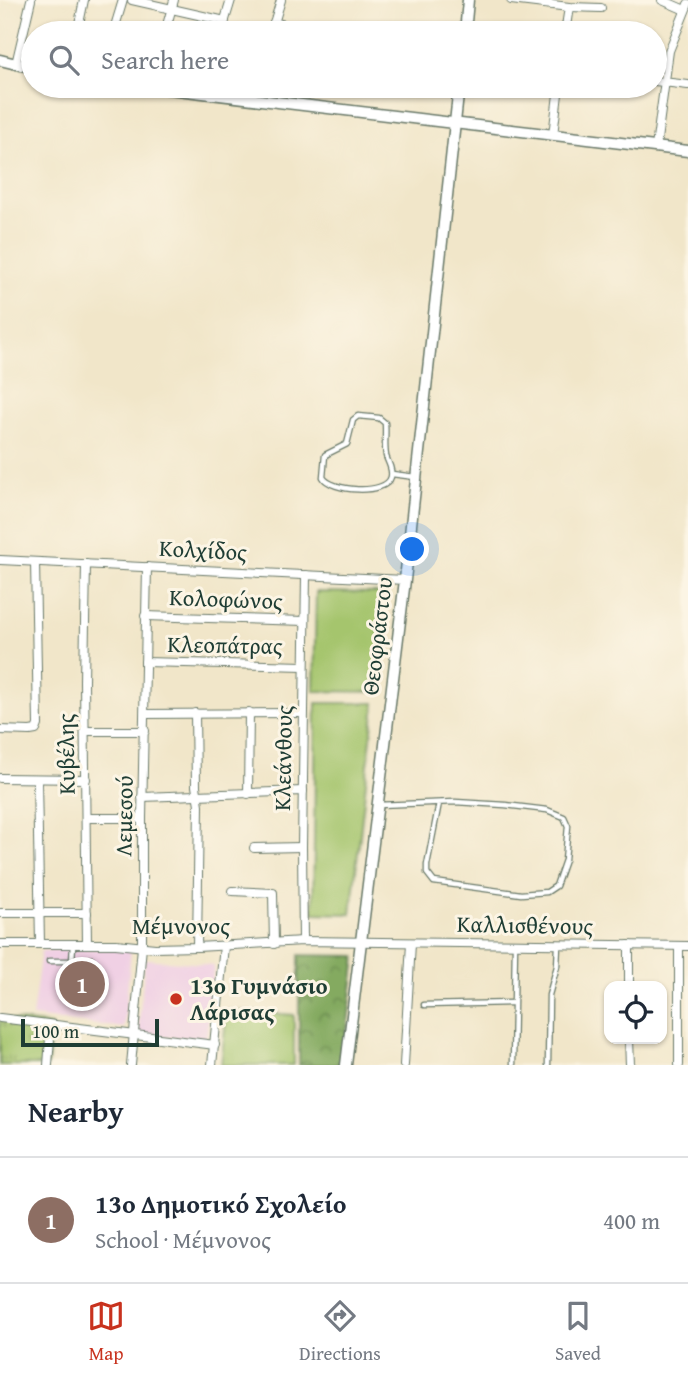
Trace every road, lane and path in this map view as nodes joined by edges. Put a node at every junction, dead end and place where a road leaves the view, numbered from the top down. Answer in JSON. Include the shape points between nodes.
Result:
{"nodes":[{"id":1,"x":31,"y":0,"type":"edge"},
{"id":2,"x":84,"y":0,"type":"edge"},
{"id":3,"x":123,"y":0,"type":"edge"},
{"id":4,"x":132,"y":0,"type":"edge"},
{"id":5,"x":231,"y":0,"type":"edge"},
{"id":6,"x":281,"y":0,"type":"edge"},
{"id":7,"x":468,"y":0,"type":"edge"},
{"id":8,"x":511,"y":0,"type":"edge"},
{"id":9,"x":662,"y":0,"type":"edge"},
{"id":10,"x":173,"y":4,"type":"edge"},
{"id":11,"x":569,"y":7,"type":"junction"},
{"id":12,"x":687,"y":7,"type":"edge"},
{"id":13,"x":601,"y":8,"type":"dead end"},
{"id":14,"x":26,"y":21,"type":"edge"},
{"id":15,"x":80,"y":21,"type":"edge"},
{"id":16,"x":117,"y":21,"type":"edge"},
{"id":17,"x":168,"y":21,"type":"edge"},
{"id":18,"x":225,"y":21,"type":"joint"},
{"id":19,"x":274,"y":21,"type":"edge"},
{"id":20,"x":466,"y":21,"type":"edge"},
{"id":21,"x":567,"y":21,"type":"edge"},
{"id":22,"x":21,"y":43,"type":"edge"},
{"id":23,"x":667,"y":56,"type":"edge"},
{"id":24,"x":0,"y":60,"type":"edge"},
{"id":25,"x":16,"y":64,"type":"junction"},
{"id":26,"x":21,"y":65,"type":"edge"},
{"id":27,"x":667,"y":82,"type":"edge"},
{"id":28,"x":688,"y":85,"type":"edge"},
{"id":29,"x":246,"y":98,"type":"edge"},
{"id":30,"x":457,"y":98,"type":"edge"},
{"id":31,"x":558,"y":98,"type":"edge"},
{"id":32,"x":658,"y":98,"type":"edge"},
{"id":33,"x":251,"y":99,"type":"joint"},
{"id":34,"x":454,"y":124,"type":"junction"},
{"id":35,"x":553,"y":135,"type":"junction"},
{"id":36,"x":656,"y":147,"type":"junction"},
{"id":37,"x":688,"y":151,"type":"edge"},
{"id":38,"x":392,"y":474,"type":"junction"},
{"id":39,"x":416,"y":477,"type":"junction"},
{"id":40,"x":0,"y":560,"type":"edge"},
{"id":41,"x":35,"y":562,"type":"junction"},
{"id":42,"x":86,"y":564,"type":"junction"},
{"id":43,"x":147,"y":567,"type":"junction"},
{"id":44,"x":306,"y":575,"type":"junction"},
{"id":45,"x":405,"y":580,"type":"junction"},
{"id":46,"x":145,"y":616,"type":"junction"},
{"id":47,"x":304,"y":621,"type":"junction"},
{"id":48,"x":145,"y":662,"type":"junction"},
{"id":49,"x":304,"y":666,"type":"junction"},
{"id":50,"x":249,"y":712,"type":"junction"},
{"id":51,"x":195,"y":713,"type":"junction"},
{"id":52,"x":303,"y":713,"type":"junction"},
{"id":53,"x":145,"y":714,"type":"junction"},
{"id":54,"x":0,"y":730,"type":"edge"},
{"id":55,"x":85,"y":731,"type":"junction"},
{"id":56,"x":145,"y":731,"type":"junction"},
{"id":57,"x":0,"y":778,"type":"edge"},
{"id":58,"x":37,"y":779,"type":"junction"},
{"id":59,"x":86,"y":779,"type":"junction"},
{"id":60,"x":303,"y":791,"type":"junction"},
{"id":61,"x":248,"y":794,"type":"junction"},
{"id":62,"x":142,"y":797,"type":"junction"},
{"id":63,"x":197,"y":797,"type":"junction"},
{"id":64,"x":439,"y":803,"type":"junction"},
{"id":65,"x":377,"y":805,"type":"junction"},
{"id":66,"x":86,"y":818,"type":"junction"},
{"id":67,"x":142,"y":818,"type":"junction"},
{"id":68,"x":302,"y":847,"type":"junction"},
{"id":69,"x":254,"y":848,"type":"dead end"},
{"id":70,"x":232,"y":891,"type":"dead end"},
{"id":71,"x":0,"y":913,"type":"edge"},
{"id":72,"x":40,"y":914,"type":"junction"},
{"id":73,"x":87,"y":914,"type":"junction"},
{"id":74,"x":303,"y":941,"type":"junction"},
{"id":75,"x":361,"y":941,"type":"junction"},
{"id":76,"x":411,"y":943,"type":"junction"},
{"id":77,"x":515,"y":943,"type":"junction"},
{"id":78,"x":0,"y":944,"type":"edge"},
{"id":79,"x":40,"y":944,"type":"junction"},
{"id":80,"x":73,"y":944,"type":"junction"},
{"id":81,"x":87,"y":944,"type":"junction"},
{"id":82,"x":274,"y":944,"type":"junction"},
{"id":83,"x":558,"y":945,"type":"junction"},
{"id":84,"x":629,"y":945,"type":"junction"},
{"id":85,"x":225,"y":946,"type":"junction"},
{"id":86,"x":683,"y":946,"type":"edge"},
{"id":87,"x":142,"y":947,"type":"junction"},
{"id":88,"x":197,"y":947,"type":"junction"},
{"id":89,"x":92,"y":959,"type":"dead end"},
{"id":90,"x":49,"y":961,"type":"dead end"},
{"id":91,"x":72,"y":961,"type":"junction"},
{"id":92,"x":629,"y":981,"type":"edge"},
{"id":93,"x":513,"y":1003,"type":"junction"},
{"id":94,"x":424,"y":1005,"type":"dead end"},
{"id":95,"x":0,"y":1018,"type":"edge"},
{"id":96,"x":51,"y":1025,"type":"junction"},
{"id":97,"x":134,"y":1035,"type":"junction"},
{"id":98,"x":629,"y":1044,"type":"edge"},
{"id":99,"x":215,"y":1045,"type":"junction"},
{"id":100,"x":48,"y":1065,"type":"edge"},
{"id":101,"x":131,"y":1065,"type":"edge"},
{"id":102,"x":212,"y":1065,"type":"edge"},
{"id":103,"x":346,"y":1065,"type":"edge"},
{"id":104,"x":404,"y":1065,"type":"edge"},
{"id":105,"x":513,"y":1065,"type":"edge"},
{"id":106,"x":548,"y":1065,"type":"edge"},
{"id":107,"x":630,"y":1065,"type":"edge"},
{"id":108,"x":678,"y":1065,"type":"edge"}],
"edges":[{"from":1,"to":14,"type":"street"},
{"from":2,"to":15,"type":"street"},
{"from":3,"to":16,"type":"street"},
{"from":4,"to":10,"type":"street"},
{"from":5,"to":18,"type":"street"},
{"from":6,"to":19,"type":"street"},
{"from":7,"to":20,"type":"street"},
{"from":8,"to":11,"type":"street"},
{"from":9,"to":12,"type":"street"},
{"from":10,"to":17,"type":"street"},
{"from":10,"to":18,"type":"street"},
{"from":11,"to":13,"type":"street"},
{"from":11,"to":21,"type":"street"},
{"from":12,"to":23,"type":"street"},
{"from":22,"to":25,"type":"street"},
{"from":24,"to":25,"type":"street"},
{"from":25,"to":26,"type":"street"},
{"from":27,"to":28,"type":"street"},
{"from":29,"to":33,"type":"street"},
{"from":30,"to":34,"type":"street","name":"Θεοφράστου"},
{"from":31,"to":35,"type":"street"},
{"from":32,"to":36,"type":"street"},
{"from":33,"to":34,"type":"street"},
{"from":34,"to":35,"type":"street"},
{"from":34,"to":39,"type":"street","name":"Θεοφράστου"},
{"from":35,"to":36,"type":"street"},
{"from":36,"to":37,"type":"street"},
{"from":38,"to":38,"type":"lane","via":[[379,488],[336,486],[323,477],[324,460],[327,452],[348,444],[355,417],[379,418],[385,423],[385,452]]},
{"from":38,"to":39,"type":"lane"},
{"from":39,"to":45,"type":"street","name":"Θεοφράστου"},
{"from":40,"to":41,"type":"street","name":"Κολχίδος"},
{"from":41,"to":42,"type":"street","name":"Κολχίδος"},
{"from":41,"to":54,"type":"street","via":[[39,721],[36,730]]},
{"from":42,"to":43,"type":"street","name":"Κολχίδος"},
{"from":42,"to":55,"type":"street","name":"Κυβέλης"},
{"from":43,"to":44,"type":"street","name":"Κολχίδος"},
{"from":43,"to":46,"type":"street","name":"Λεμεσού"},
{"from":44,"to":45,"type":"street","name":"Κολχίδος"},
{"from":44,"to":47,"type":"street","name":"Κλεάνθους"},
{"from":45,"to":65,"type":"street","name":"Θεοφράστου"},
{"from":46,"to":47,"type":"street","name":"Κολοφώνος"},
{"from":46,"to":48,"type":"street","name":"Λεμεσού"},
{"from":47,"to":49,"type":"street","name":"Κλεάνθους"},
{"from":48,"to":49,"type":"street","name":"Κλεοπάτρας"},
{"from":48,"to":53,"type":"street","name":"Λεμεσού"},
{"from":49,"to":52,"type":"street","name":"Κλεάνθους"},
{"from":50,"to":51,"type":"street"},
{"from":50,"to":52,"type":"street"},
{"from":50,"to":61,"type":"street"},
{"from":51,"to":53,"type":"street"},
{"from":51,"to":63,"type":"street"},
{"from":52,"to":60,"type":"street","name":"Κλεάνθους"},
{"from":53,"to":56,"type":"street","name":"Λεμεσού"},
{"from":55,"to":56,"type":"street"},
{"from":55,"to":59,"type":"street","name":"Κυβέλης"},
{"from":56,"to":62,"type":"street","name":"Λεμεσού"},
{"from":57,"to":58,"type":"street"},
{"from":58,"to":59,"type":"street"},
{"from":58,"to":72,"type":"street"},
{"from":59,"to":66,"type":"street","name":"Κυβέλης"},
{"from":60,"to":61,"type":"street"},
{"from":60,"to":68,"type":"street","name":"Κλεάνθους"},
{"from":61,"to":63,"type":"street"},
{"from":62,"to":63,"type":"street"},
{"from":62,"to":67,"type":"street","name":"Λεμεσού"},
{"from":63,"to":88,"type":"street"},
{"from":64,"to":64,"type":"lane","via":[[427,866],[434,882],[537,894],[556,886],[565,860],[568,826],[564,817],[505,805]]},
{"from":64,"to":65,"type":"lane"},
{"from":65,"to":75,"type":"street","name":"Θεοφράστου"},
{"from":66,"to":67,"type":"street"},
{"from":66,"to":73,"type":"street","name":"Κυβέλης"},
{"from":67,"to":87,"type":"street","name":"Λεμεσού"},
{"from":68,"to":69,"type":"street"},
{"from":68,"to":74,"type":"street","name":"Κλεάνθους"},
{"from":70,"to":82,"type":"street","via":[[273,893]]},
{"from":71,"to":72,"type":"street"},
{"from":72,"to":73,"type":"street"},
{"from":72,"to":79,"type":"street"},
{"from":73,"to":81,"type":"street","name":"Κυβέλης"},
{"from":74,"to":75,"type":"street","name":"Μέμνονος"},
{"from":74,"to":82,"type":"street","name":"Μέμνονος"},
{"from":75,"to":76,"type":"street","name":"Καλλισθένους"},
{"from":75,"to":103,"type":"street","name":"Θεοφράστου"},
{"from":76,"to":77,"type":"street","name":"Καλλισθένους"},
{"from":76,"to":104,"type":"street"},
{"from":77,"to":83,"type":"street","name":"Καλλισθένους"},
{"from":77,"to":93,"type":"lane"},
{"from":78,"to":79,"type":"street","name":"Μέμνονος"},
{"from":79,"to":80,"type":"street","name":"Μέμνονος"},
{"from":80,"to":81,"type":"street","name":"Μέμνονος"},
{"from":80,"to":91,"type":"lane"},
{"from":81,"to":87,"type":"street","name":"Μέμνονος"},
{"from":82,"to":85,"type":"street","name":"Μέμνονος"},
{"from":83,"to":84,"type":"street","name":"Καλλισθένους"},
{"from":83,"to":106,"type":"lane","via":[[549,995]]},
{"from":84,"to":86,"type":"street","name":"Καλλισθένους"},
{"from":84,"to":92,"type":"street"},
{"from":85,"to":88,"type":"street","name":"Μέμνονος"},
{"from":85,"to":99,"type":"street"},
{"from":86,"to":108,"type":"street"},
{"from":87,"to":88,"type":"street","name":"Μέμνονος"},
{"from":87,"to":97,"type":"street","name":"Λεμεσού"},
{"from":89,"to":91,"type":"lane"},
{"from":90,"to":91,"type":"lane"},
{"from":93,"to":94,"type":"lane"},
{"from":93,"to":105,"type":"lane"},
{"from":95,"to":96,"type":"street"},
{"from":96,"to":97,"type":"street"},
{"from":96,"to":100,"type":"street"},
{"from":97,"to":99,"type":"street"},
{"from":97,"to":101,"type":"street","name":"Λεμεσού"},
{"from":98,"to":107,"type":"street"},
{"from":99,"to":102,"type":"street"}]}
